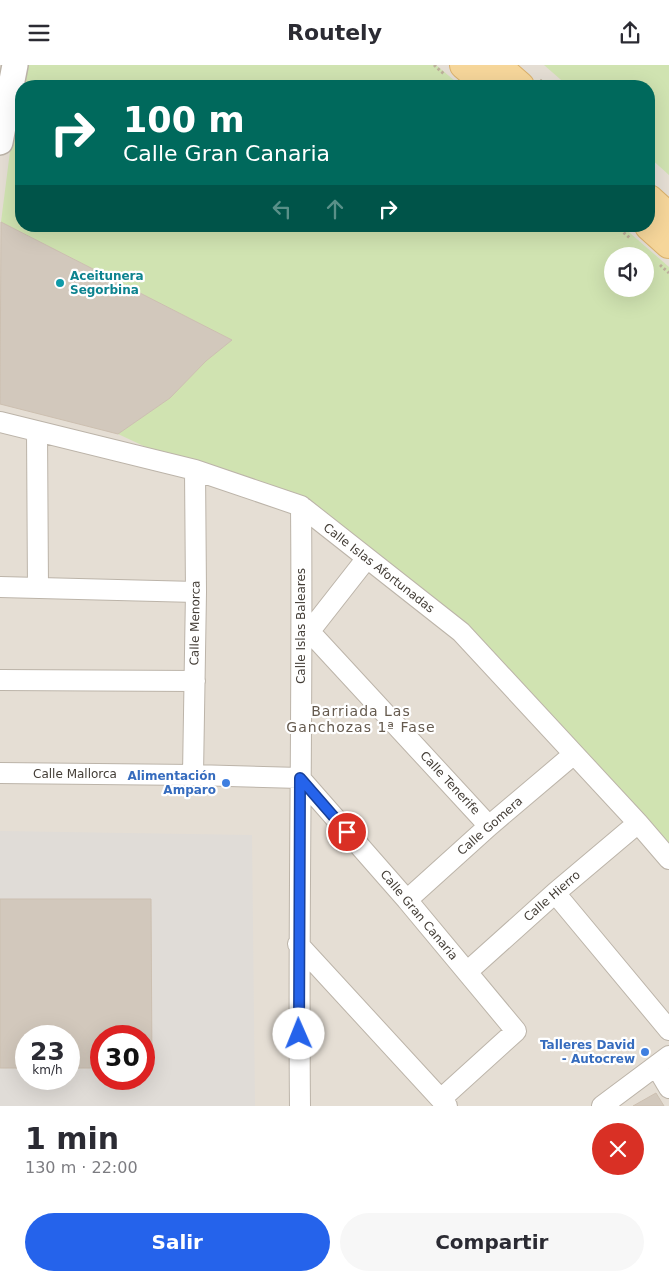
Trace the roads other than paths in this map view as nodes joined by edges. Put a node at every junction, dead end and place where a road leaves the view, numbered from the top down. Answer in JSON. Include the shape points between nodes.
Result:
{"nodes":[{"id":1,"x":15,"y":65,"type":"edge"},
{"id":2,"x":464,"y":65,"type":"edge"},
{"id":3,"x":496,"y":65,"type":"edge"},
{"id":4,"x":482,"y":80,"type":"edge"},
{"id":5,"x":513,"y":80,"type":"edge"},
{"id":6,"x":0,"y":141,"type":"edge"},
{"id":7,"x":655,"y":204,"type":"edge"},
{"id":8,"x":669,"y":217,"type":"edge"},
{"id":9,"x":655,"y":231,"type":"edge"},
{"id":10,"x":669,"y":244,"type":"edge"},
{"id":11,"x":0,"y":422,"type":"edge"},
{"id":12,"x":37,"y":431,"type":"junction"},
{"id":13,"x":195,"y":470,"type":"junction"},
{"id":14,"x":301,"y":506,"type":"junction"},
{"id":15,"x":367,"y":558,"type":"junction"},
{"id":16,"x":0,"y":587,"type":"edge"},
{"id":17,"x":38,"y":588,"type":"junction"},
{"id":18,"x":196,"y":592,"type":"junction"},
{"id":19,"x":306,"y":636,"type":"junction"},
{"id":20,"x":0,"y":680,"type":"edge"},
{"id":21,"x":195,"y":681,"type":"junction"},
{"id":22,"x":574,"y":754,"type":"junction"},
{"id":23,"x":0,"y":773,"type":"edge"},
{"id":24,"x":194,"y":775,"type":"junction"},
{"id":25,"x":300,"y":778,"type":"junction"},
{"id":26,"x":638,"y":823,"type":"junction"},
{"id":27,"x":489,"y":826,"type":"junction"},
{"id":28,"x":669,"y":859,"type":"edge"},
{"id":29,"x":555,"y":893,"type":"junction"},
{"id":30,"x":407,"y":899,"type":"junction"},
{"id":31,"x":298,"y":944,"type":"junction"},
{"id":32,"x":467,"y":972,"type":"junction"},
{"id":33,"x":669,"y":1030,"type":"edge"},
{"id":34,"x":662,"y":1061,"type":"edge"},
{"id":35,"x":669,"y":1088,"type":"edge"},
{"id":36,"x":444,"y":1103,"type":"edge"},
{"id":37,"x":300,"y":1106,"type":"edge"},
{"id":38,"x":602,"y":1106,"type":"edge"}],
"edges":[{"from":1,"to":6,"type":"street"},
{"from":2,"to":4,"type":"main road"},
{"from":3,"to":5,"type":"main road"},
{"from":7,"to":8,"type":"main road"},
{"from":9,"to":10,"type":"main road"},
{"from":11,"to":12,"type":"street","name":"Calle Islas Afortunadas"},
{"from":12,"to":13,"type":"street","name":"Calle Islas Afortunadas"},
{"from":12,"to":17,"type":"street"},
{"from":13,"to":14,"type":"street","name":"Calle Islas Afortunadas"},
{"from":13,"to":18,"type":"street","name":"Calle Menorca"},
{"from":14,"to":15,"type":"street","name":"Calle Islas Afortunadas"},
{"from":14,"to":19,"type":"street","name":"Calle Islas Baleares"},
{"from":15,"to":19,"type":"street"},
{"from":15,"to":22,"type":"street","name":"Calle Islas Afortunadas","via":[[461,632]]},
{"from":16,"to":17,"type":"street"},
{"from":17,"to":18,"type":"street"},
{"from":18,"to":21,"type":"street","name":"Calle Menorca"},
{"from":19,"to":25,"type":"street","name":"Calle Islas Baleares"},
{"from":19,"to":27,"type":"street","name":"Calle Tenerife"},
{"from":20,"to":21,"type":"street"},
{"from":21,"to":24,"type":"street","name":"Calle Menorca"},
{"from":22,"to":26,"type":"street","name":"Calle Islas Afortunadas"},
{"from":22,"to":27,"type":"street","name":"Calle Gomera"},
{"from":23,"to":24,"type":"street","name":"Calle Mallorca"},
{"from":24,"to":25,"type":"street","name":"Calle Mallorca"},
{"from":25,"to":30,"type":"street","name":"Calle Gran Canaria"},
{"from":25,"to":31,"type":"street","name":"Calle Islas Baleares"},
{"from":26,"to":28,"type":"street","name":"Calle Islas Afortunadas"},
{"from":26,"to":29,"type":"street","name":"Calle Hierro"},
{"from":27,"to":30,"type":"street","name":"Calle Gomera"},
{"from":29,"to":32,"type":"street","name":"Calle Hierro"},
{"from":29,"to":33,"type":"street"},
{"from":30,"to":32,"type":"street","name":"Calle Gran Canaria"},
{"from":31,"to":36,"type":"street"},
{"from":31,"to":37,"type":"street","name":"Calle Islas Baleares"},
{"from":32,"to":36,"type":"street","name":"Calle Gran Canaria","via":[[516,1031]]},
{"from":34,"to":35,"type":"street"},
{"from":34,"to":38,"type":"street"}]}
